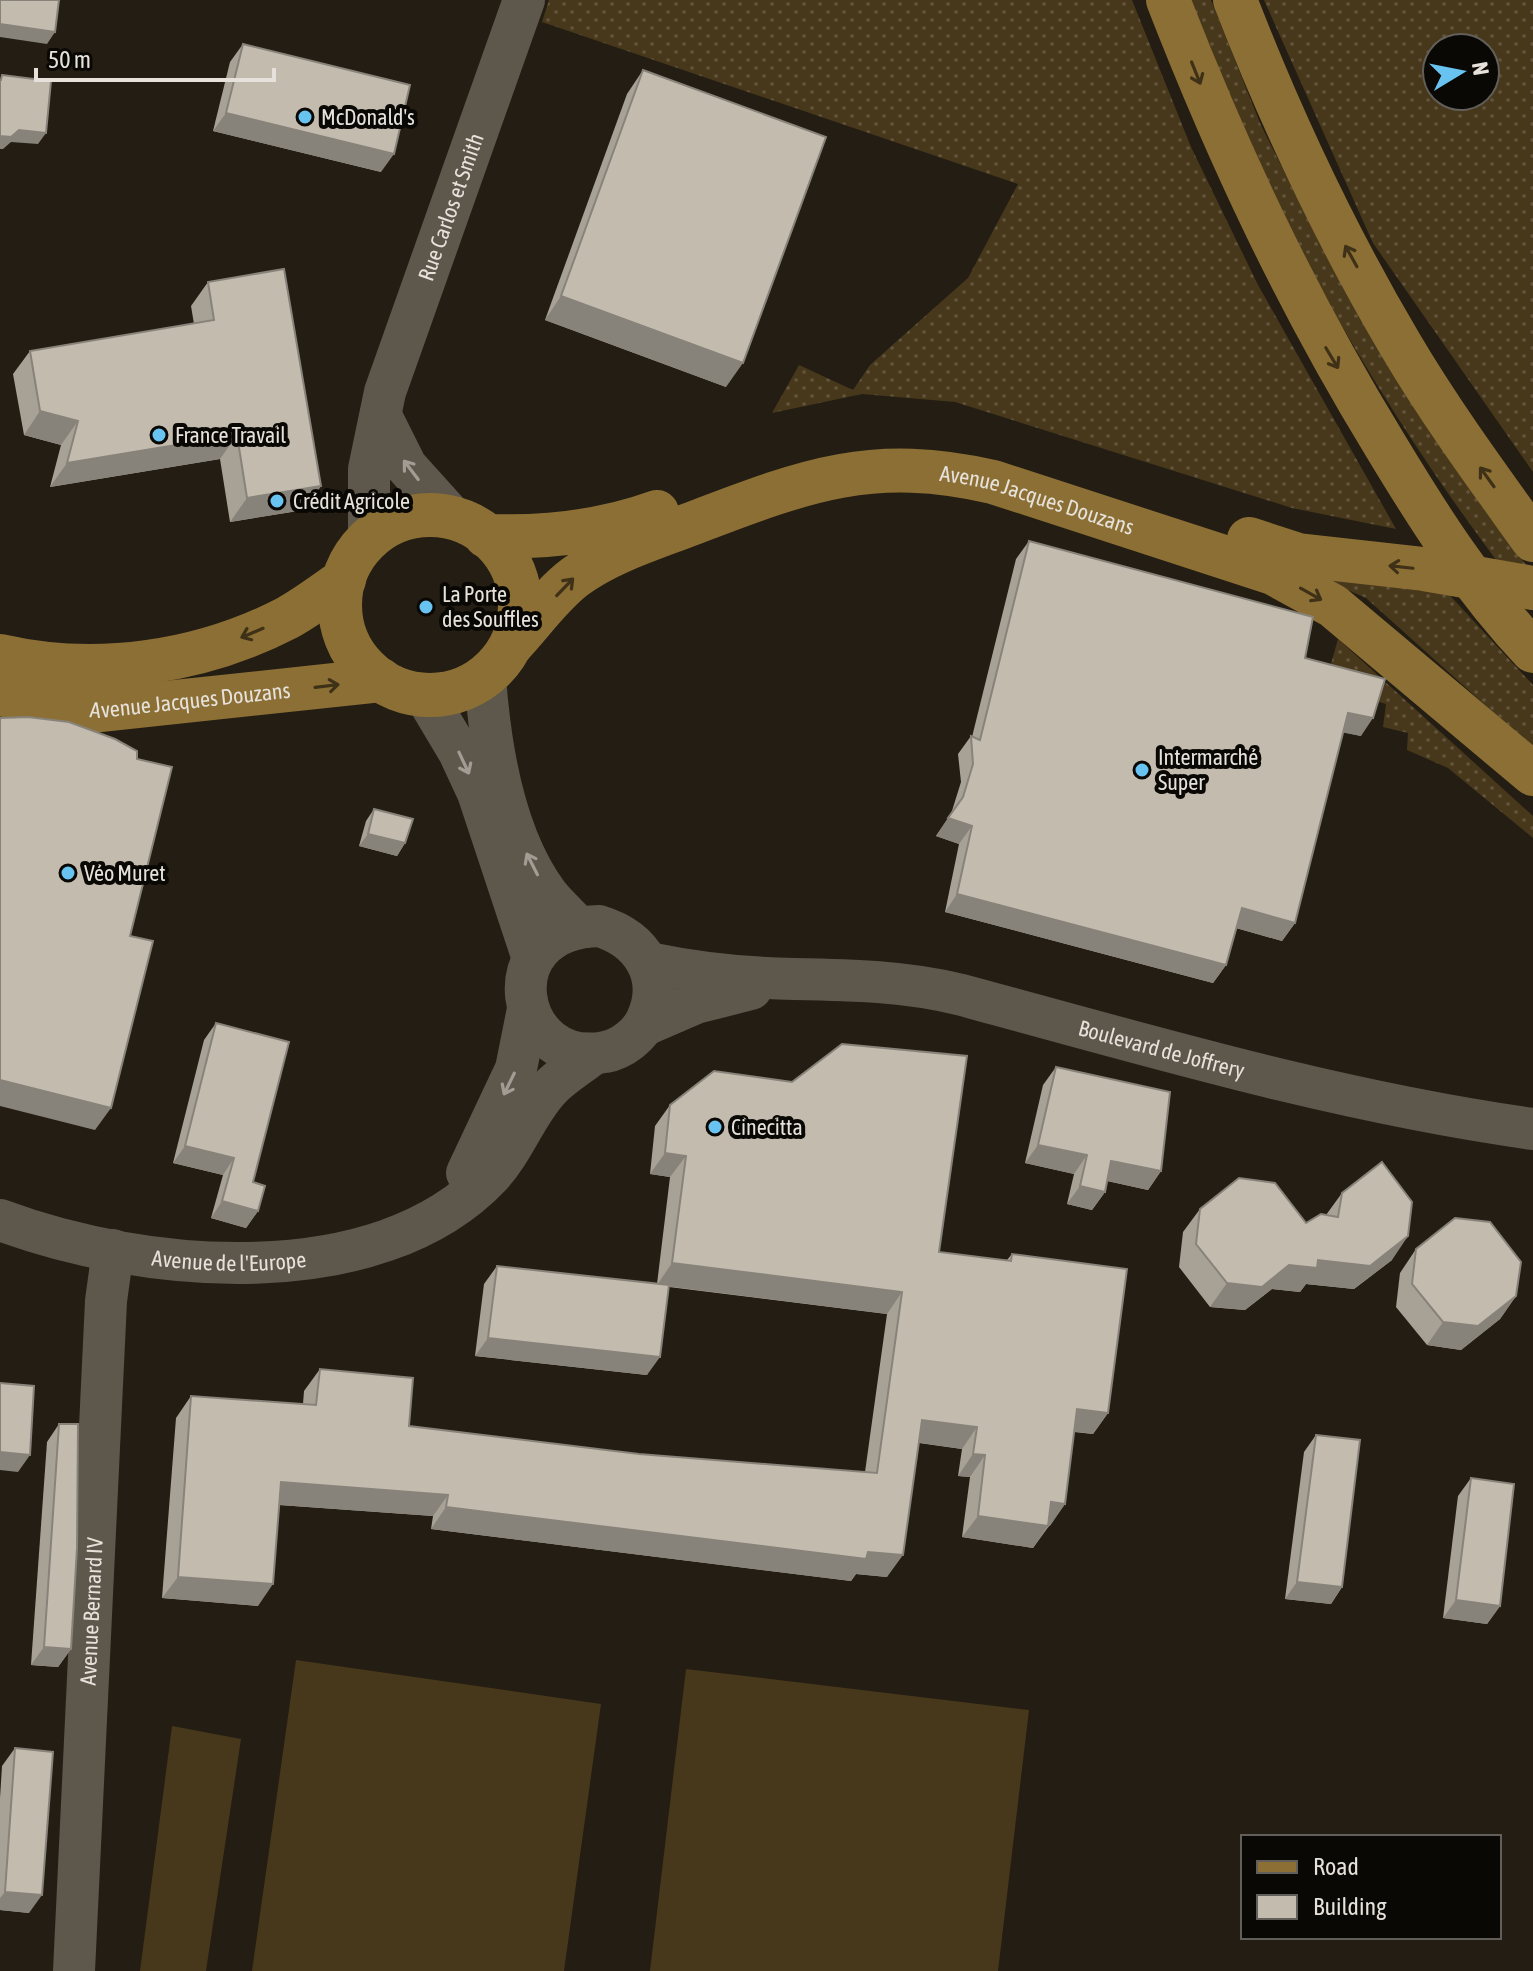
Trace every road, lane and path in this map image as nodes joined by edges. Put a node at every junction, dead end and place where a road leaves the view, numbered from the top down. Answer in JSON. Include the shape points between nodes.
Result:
{"nodes":[{"id":1,"x":524,"y":0,"type":"edge"},
{"id":2,"x":1168,"y":0,"type":"edge"},
{"id":3,"x":1235,"y":0,"type":"edge"},
{"id":4,"x":381,"y":416,"type":"junction"},
{"id":5,"x":469,"y":526,"type":"junction"},
{"id":6,"x":369,"y":540,"type":"junction"},
{"id":7,"x":1533,"y":540,"type":"edge"},
{"id":8,"x":344,"y":580,"type":"junction"},
{"id":9,"x":1533,"y":588,"type":"edge"},
{"id":10,"x":1519,"y":636,"type":"edge"},
{"id":11,"x":0,"y":656,"type":"edge"},
{"id":12,"x":498,"y":660,"type":"junction"},
{"id":13,"x":381,"y":680,"type":"junction"},
{"id":14,"x":0,"y":694,"type":"edge"},
{"id":15,"x":425,"y":695,"type":"junction"},
{"id":16,"x":1533,"y":774,"type":"edge"},
{"id":17,"x":578,"y":927,"type":"junction"},
{"id":18,"x":532,"y":956,"type":"junction"},
{"id":19,"x":649,"y":963,"type":"junction"},
{"id":20,"x":791,"y":979,"type":"junction"},
{"id":21,"x":528,"y":1009,"type":"junction"},
{"id":22,"x":645,"y":1025,"type":"junction"},
{"id":23,"x":592,"y":1055,"type":"junction"},
{"id":24,"x":1533,"y":1129,"type":"edge"},
{"id":25,"x":451,"y":1206,"type":"junction"},
{"id":26,"x":0,"y":1220,"type":"edge"},
{"id":27,"x":113,"y":1250,"type":"junction"},
{"id":28,"x":74,"y":1971,"type":"edge"}],
"edges":[{"from":1,"to":4,"type":"street","name":"Rue Carlos et Smith","via":[[385,392]]},
{"from":2,"to":10,"type":"main road","one_way":true,"via":[[1267,235],[1319,335],[1435,528]]},
{"from":7,"to":3,"type":"main road","one_way":true,"via":[[1401,346],[1329,216]]},
{"from":5,"to":4,"type":"street","one_way":true,"via":[[406,466]]},
{"from":4,"to":6,"type":"street","name":"Rue Carlos et Smith","via":[[369,469]]},
{"from":5,"to":6,"type":"main road","via":[[420,515],[399,520]]},
{"from":9,"to":5,"type":"main road","name":"Avenue Jacques Douzans","one_way":true,"via":[[1298,555],[991,455],[923,445],[821,455],[625,523],[555,535]]},
{"from":5,"to":12,"type":"main road","via":[[509,562],[517,581],[520,603]]},
{"from":6,"to":8,"type":"main road"},
{"from":8,"to":11,"type":"main road","name":"Avenue Jacques Douzans","one_way":true,"via":[[288,617],[219,647],[141,664],[55,664]]},
{"from":8,"to":13,"type":"main road","via":[[341,609],[346,636]]},
{"from":12,"to":15,"type":"main road","via":[[466,688]]},
{"from":12,"to":16,"type":"main road","name":"Avenue Jacques Douzans","one_way":true,"via":[[574,578],[624,550],[774,492],[842,473],[955,473],[1273,573],[1333,606]]},
{"from":17,"to":12,"type":"street","one_way":true,"via":[[547,893],[521,843],[489,740]]},
{"from":14,"to":13,"type":"main road","name":"Avenue Jacques Douzans","one_way":true,"via":[[100,710]]},
{"from":13,"to":15,"type":"main road"},
{"from":15,"to":18,"type":"street","one_way":true,"via":[[478,793]]},
{"from":17,"to":18,"type":"street","via":[[557,934]]},
{"from":17,"to":19,"type":"street","via":[[620,932]]},
{"from":18,"to":21,"type":"street","via":[[526,979]]},
{"from":19,"to":20,"type":"street","name":"Boulevard de Joffrery","via":[[697,973]]},
{"from":19,"to":22,"type":"street","via":[[655,984]]},
{"from":20,"to":22,"type":"street","name":"Boulevard de Joffrery","via":[[696,1003]]},
{"from":20,"to":24,"type":"street","name":"Boulevard de Joffrery","via":[[860,979],[961,995],[1031,1017],[1432,1115]]},
{"from":21,"to":23,"type":"street","via":[[552,1043]]},
{"from":21,"to":25,"type":"street","one_way":true,"via":[[516,1069]]},
{"from":22,"to":23,"type":"street","via":[[612,1051]]},
{"from":23,"to":25,"type":"street","name":"Avenue de l'Europe","via":[[549,1089],[491,1175]]},
{"from":25,"to":27,"type":"street","name":"Avenue de l'Europe","via":[[414,1230],[337,1255],[275,1263],[167,1259]]},
{"from":26,"to":27,"type":"street","name":"Avenue de l'Europe"},
{"from":27,"to":28,"type":"street","name":"Avenue Bernard IV","via":[[106,1301]]}]}
